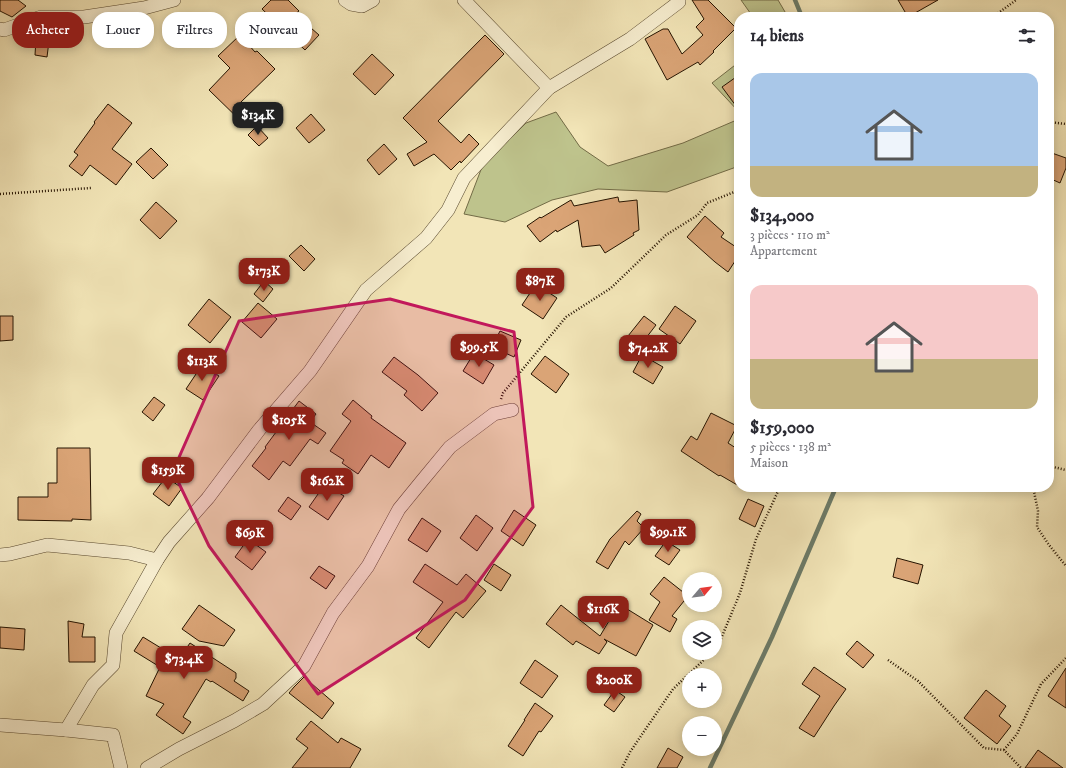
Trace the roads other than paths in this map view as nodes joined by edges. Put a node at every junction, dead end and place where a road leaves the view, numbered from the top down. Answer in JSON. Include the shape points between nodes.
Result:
{"nodes":[{"id":1,"x":174,"y":0,"type":"edge"},
{"id":2,"x":345,"y":0,"type":"edge"},
{"id":3,"x":373,"y":0,"type":"edge"},
{"id":4,"x":464,"y":0,"type":"edge"},
{"id":5,"x":678,"y":0,"type":"edge"},
{"id":6,"x":0,"y":29,"type":"edge"},
{"id":7,"x":549,"y":88,"type":"junction"},
{"id":8,"x":512,"y":410,"type":"dead end"},
{"id":9,"x":0,"y":555,"type":"edge"},
{"id":10,"x":157,"y":560,"type":"junction"},
{"id":11,"x":0,"y":725,"type":"edge"},
{"id":12,"x":66,"y":730,"type":"junction"},
{"id":13,"x":121,"y":768,"type":"edge"},
{"id":14,"x":147,"y":768,"type":"edge"}],
"edges":[{"from":1,"to":6,"type":"street","via":[[84,18],[41,17],[4,30]]},
{"from":2,"to":3,"type":"street","via":[[362,6]]},
{"from":4,"to":7,"type":"street"},
{"from":5,"to":7,"type":"street","via":[[679,2],[630,39]]},
{"from":7,"to":10,"type":"street","via":[[464,178],[448,210],[426,238],[366,290],[310,371],[259,430]]},
{"from":8,"to":14,"type":"street","via":[[494,414],[450,447],[399,509],[368,566],[333,613],[304,666],[264,704]]},
{"from":9,"to":10,"type":"street","via":[[47,545],[128,553]]},
{"from":10,"to":12,"type":"street","via":[[116,633],[113,665],[93,685]]},
{"from":11,"to":12,"type":"street"},
{"from":12,"to":13,"type":"street","via":[[113,735]]}]}
